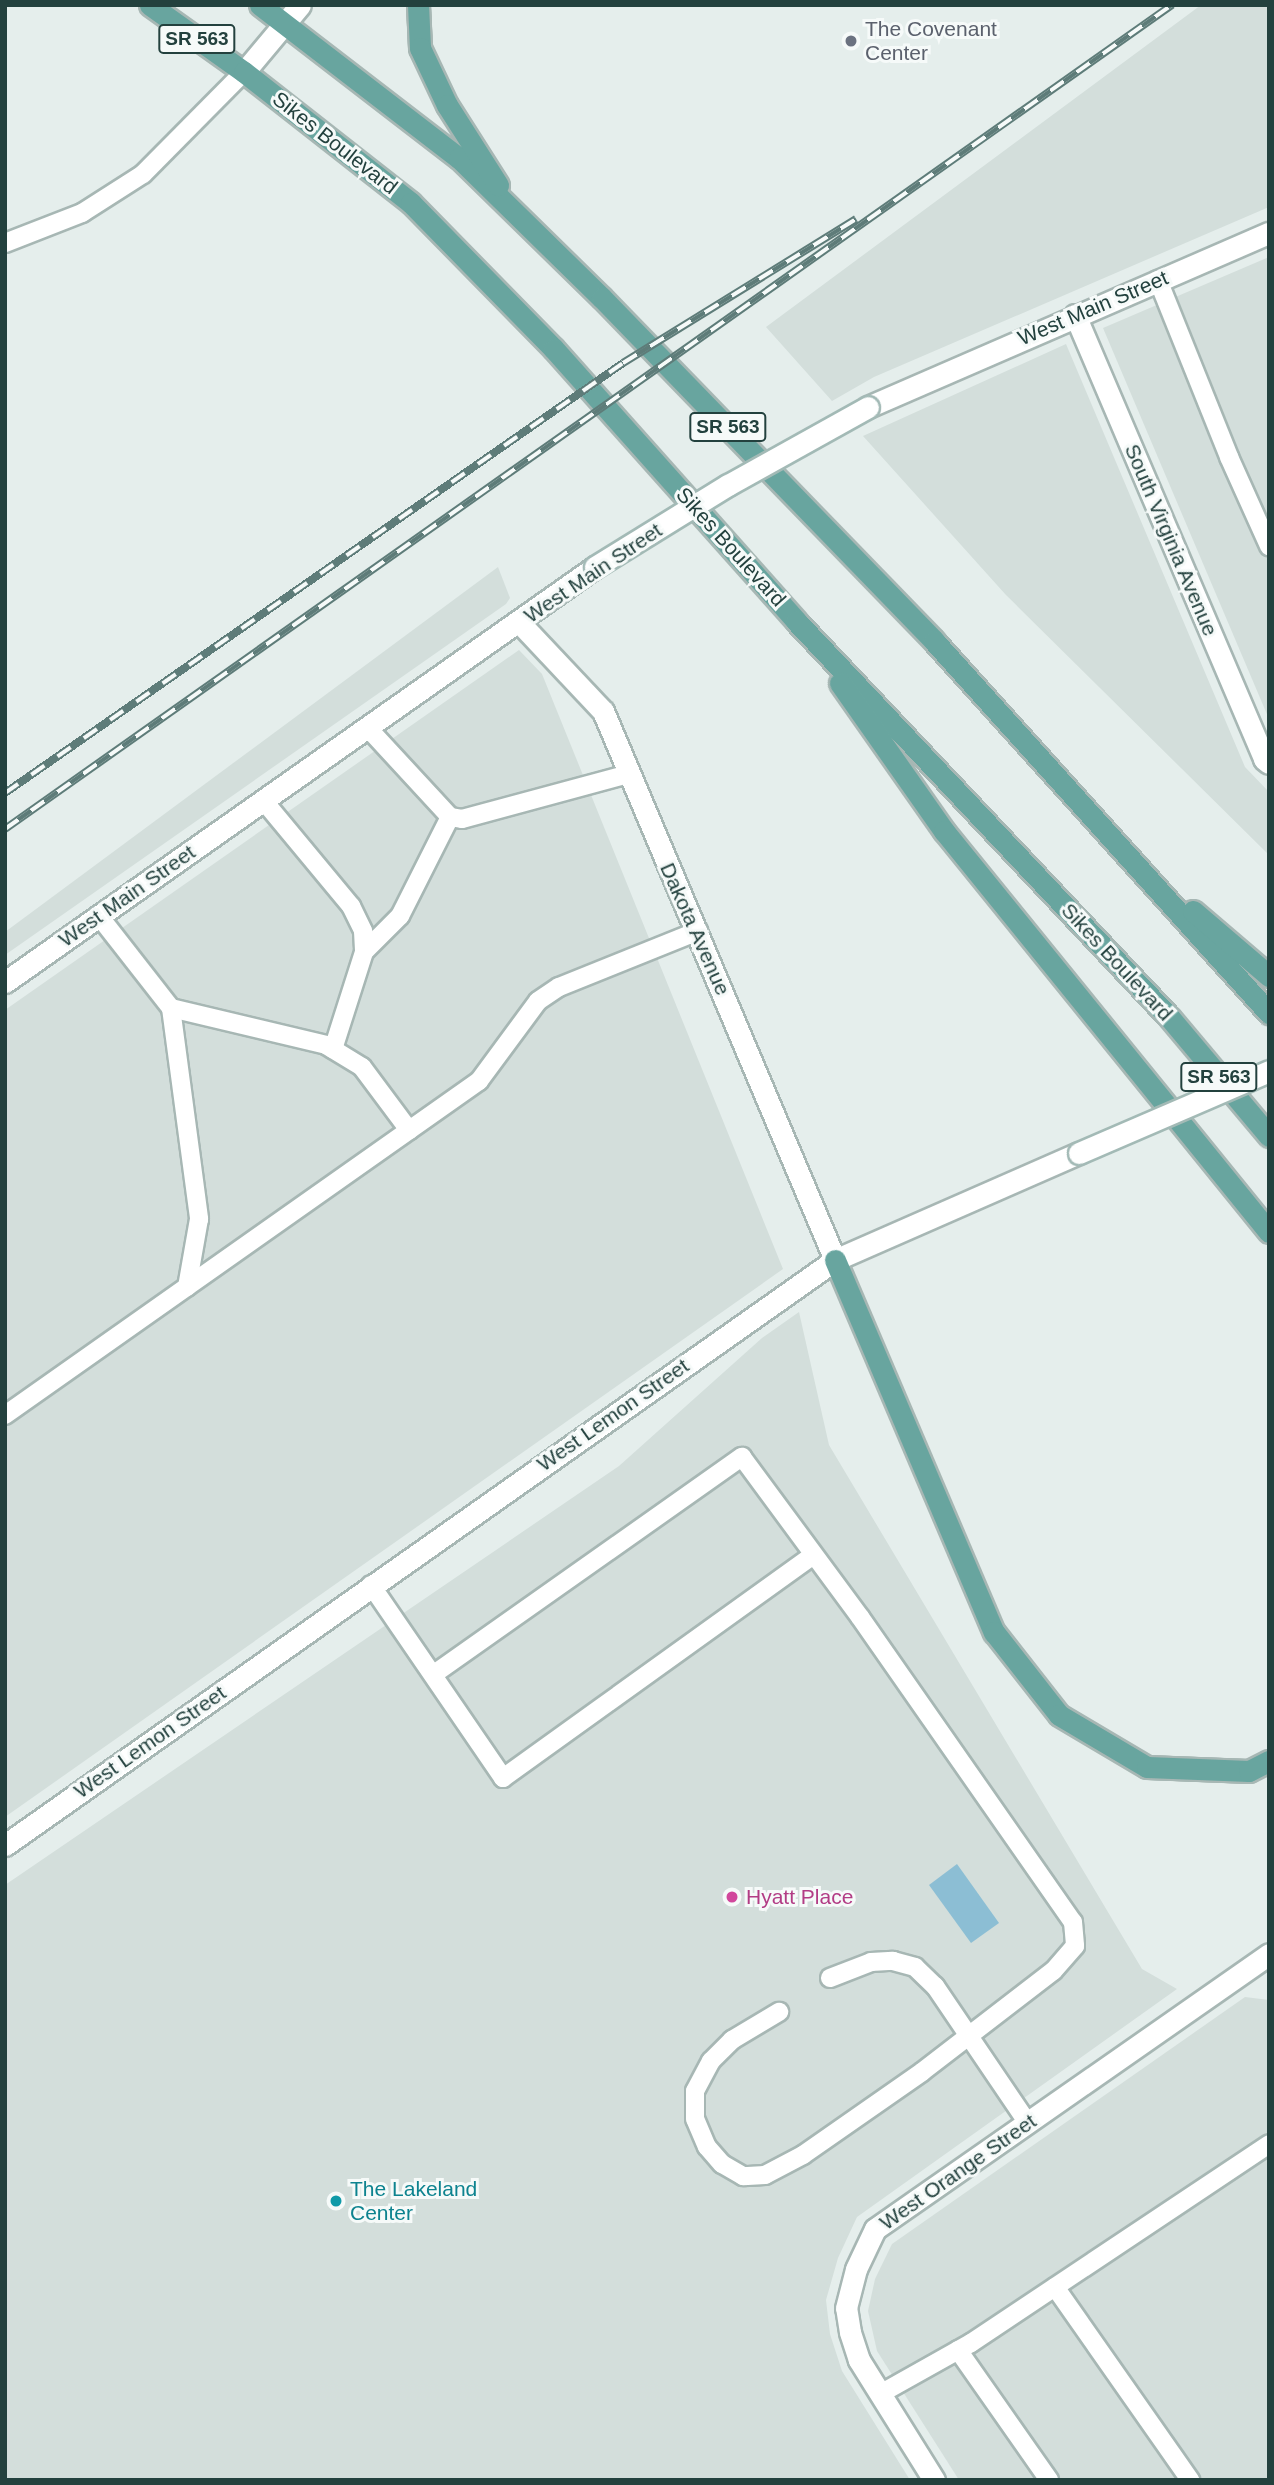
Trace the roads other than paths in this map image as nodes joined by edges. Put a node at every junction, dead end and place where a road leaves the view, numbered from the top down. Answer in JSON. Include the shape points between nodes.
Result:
{"nodes":[{"id":1,"x":150,"y":5,"type":"edge"},
{"id":2,"x":260,"y":5,"type":"edge"},
{"id":3,"x":300,"y":5,"type":"edge"},
{"id":4,"x":418,"y":5,"type":"edge"},
{"id":5,"x":285,"y":23,"type":"junction"},
{"id":6,"x":244,"y":72,"type":"junction"},
{"id":7,"x":518,"y":216,"type":"junction"},
{"id":8,"x":1269,"y":233,"type":"edge"},
{"id":9,"x":5,"y":243,"type":"edge"},
{"id":10,"x":1158,"y":280,"type":"junction"},
{"id":11,"x":1075,"y":315,"type":"junction"},
{"id":12,"x":1269,"y":546,"type":"edge"},
{"id":13,"x":796,"y":621,"type":"junction"},
{"id":14,"x":519,"y":622,"type":"junction"},
{"id":15,"x":367,"y":727,"type":"junction"},
{"id":16,"x":1269,"y":763,"type":"edge"},
{"id":17,"x":629,"y":775,"type":"junction"},
{"id":18,"x":263,"y":800,"type":"junction"},
{"id":19,"x":450,"y":817,"type":"junction"},
{"id":20,"x":1127,"y":855,"type":"junction"},
{"id":21,"x":99,"y":916,"type":"junction"},
{"id":22,"x":698,"y":931,"type":"junction"},
{"id":23,"x":364,"y":952,"type":"junction"},
{"id":24,"x":1269,"y":976,"type":"edge"},
{"id":25,"x":5,"y":982,"type":"edge"},
{"id":26,"x":171,"y":1008,"type":"junction"},
{"id":27,"x":1269,"y":1013,"type":"edge"},
{"id":28,"x":333,"y":1049,"type":"junction"},
{"id":29,"x":1269,"y":1071,"type":"edge"},
{"id":30,"x":409,"y":1130,"type":"junction"},
{"id":31,"x":1269,"y":1136,"type":"edge"},
{"id":32,"x":1269,"y":1232,"type":"edge"},
{"id":33,"x":835,"y":1260,"type":"junction"},
{"id":34,"x":187,"y":1287,"type":"junction"},
{"id":35,"x":5,"y":1415,"type":"edge"},
{"id":36,"x":813,"y":1555,"type":"junction"},
{"id":37,"x":371,"y":1585,"type":"junction"},
{"id":38,"x":434,"y":1674,"type":"junction"},
{"id":39,"x":1269,"y":1761,"type":"edge"},
{"id":40,"x":5,"y":1845,"type":"edge"},
{"id":41,"x":1269,"y":1954,"type":"edge"},
{"id":42,"x":830,"y":1978,"type":"dead end"},
{"id":43,"x":779,"y":2012,"type":"dead end"},
{"id":44,"x":967,"y":2035,"type":"junction"},
{"id":45,"x":1027,"y":2122,"type":"junction"},
{"id":46,"x":1269,"y":2144,"type":"edge"},
{"id":47,"x":1055,"y":2287,"type":"junction"},
{"id":48,"x":958,"y":2350,"type":"junction"},
{"id":49,"x":880,"y":2394,"type":"junction"},
{"id":50,"x":934,"y":2480,"type":"edge"},
{"id":51,"x":1049,"y":2480,"type":"edge"},
{"id":52,"x":1190,"y":2480,"type":"edge"}],
"edges":[{"from":1,"to":6,"type":"main road","name":"Sikes Boulevard","number":"SR 563"},
{"from":2,"to":5,"type":"main road","number":"SR 563"},
{"from":3,"to":5,"type":"main road"},
{"from":4,"to":7,"type":"main road","via":[[420,48],[447,105]]},
{"from":5,"to":6,"type":"main road"},
{"from":5,"to":7,"type":"main road","number":"SR 563","via":[[459,158]]},
{"from":6,"to":9,"type":"lane","via":[[143,174],[82,213]]},
{"from":6,"to":13,"type":"main road","name":"Sikes Boulevard","number":"SR 563","via":[[411,203],[554,349]]},
{"from":7,"to":20,"type":"main road","number":"SR 563","via":[[934,641]]},
{"from":8,"to":10,"type":"main road","name":"West Main Street"},
{"from":10,"to":11,"type":"main road","name":"West Main Street"},
{"from":10,"to":12,"type":"lane"},
{"from":11,"to":14,"type":"main road","name":"West Main Street","bridge":true,"via":[[868,407],[728,485],[595,567]]},
{"from":11,"to":16,"type":"main road","name":"South Virginia Avenue"},
{"from":13,"to":31,"type":"main road","name":"Sikes Boulevard","number":"SR 563","via":[[1170,1018]]},
{"from":13,"to":32,"type":"main road","via":[[944,831]]},
{"from":14,"to":15,"type":"main road","name":"West Main Street"},
{"from":14,"to":17,"type":"main road","name":"Dakota Avenue","via":[[603,711]]},
{"from":15,"to":18,"type":"main road","name":"West Main Street"},
{"from":15,"to":19,"type":"lane"},
{"from":17,"to":19,"type":"lane","via":[[463,819]]},
{"from":17,"to":22,"type":"main road","name":"Dakota Avenue"},
{"from":18,"to":21,"type":"main road","name":"West Main Street"},
{"from":18,"to":23,"type":"lane","via":[[351,906],[363,931]]},
{"from":19,"to":23,"type":"lane","via":[[400,916]]},
{"from":20,"to":24,"type":"main road"},
{"from":20,"to":27,"type":"main road","number":"SR 563"},
{"from":21,"to":25,"type":"main road","name":"West Main Street"},
{"from":21,"to":26,"type":"lane"},
{"from":22,"to":30,"type":"lane","via":[[559,987],[538,1001],[478,1081]]},
{"from":22,"to":33,"type":"main road","name":"Dakota Avenue"},
{"from":23,"to":28,"type":"lane"},
{"from":26,"to":28,"type":"lane"},
{"from":26,"to":34,"type":"lane","via":[[199,1219]]},
{"from":28,"to":30,"type":"lane","via":[[362,1067]]},
{"from":29,"to":33,"type":"main road","name":"West Lemon Street","bridge":true},
{"from":30,"to":34,"type":"lane"},
{"from":33,"to":37,"type":"main road","name":"West Lemon Street"},
{"from":33,"to":39,"type":"main road","via":[[995,1632],[1059,1715],[1147,1767],[1249,1771]]},
{"from":34,"to":35,"type":"lane"},
{"from":36,"to":38,"type":"lane","via":[[743,1457]]},
{"from":36,"to":38,"type":"lane","via":[[503,1778]]},
{"from":36,"to":44,"type":"lane","via":[[1073,1922],[1075,1946],[1053,1971]]},
{"from":37,"to":38,"type":"lane"},
{"from":37,"to":40,"type":"main road","name":"West Lemon Street"},
{"from":41,"to":45,"type":"main road","name":"West Orange Street"},
{"from":42,"to":44,"type":"lane","via":[[871,1962],[915,1967],[935,1986]]},
{"from":43,"to":44,"type":"lane","via":[[732,2040],[711,2061],[695,2091],[695,2119],[707,2147],[722,2164],[743,2176],[765,2175],[803,2155],[900,2089]]},
{"from":44,"to":45,"type":"lane"},
{"from":45,"to":49,"type":"main road","name":"West Orange Street","via":[[875,2229],[856,2269],[846,2308],[859,2360]]},
{"from":46,"to":47,"type":"lane"},
{"from":47,"to":48,"type":"lane"},
{"from":47,"to":52,"type":"lane"},
{"from":48,"to":49,"type":"lane"},
{"from":48,"to":51,"type":"lane"},
{"from":49,"to":50,"type":"main road","name":"West Orange Street"}]}
